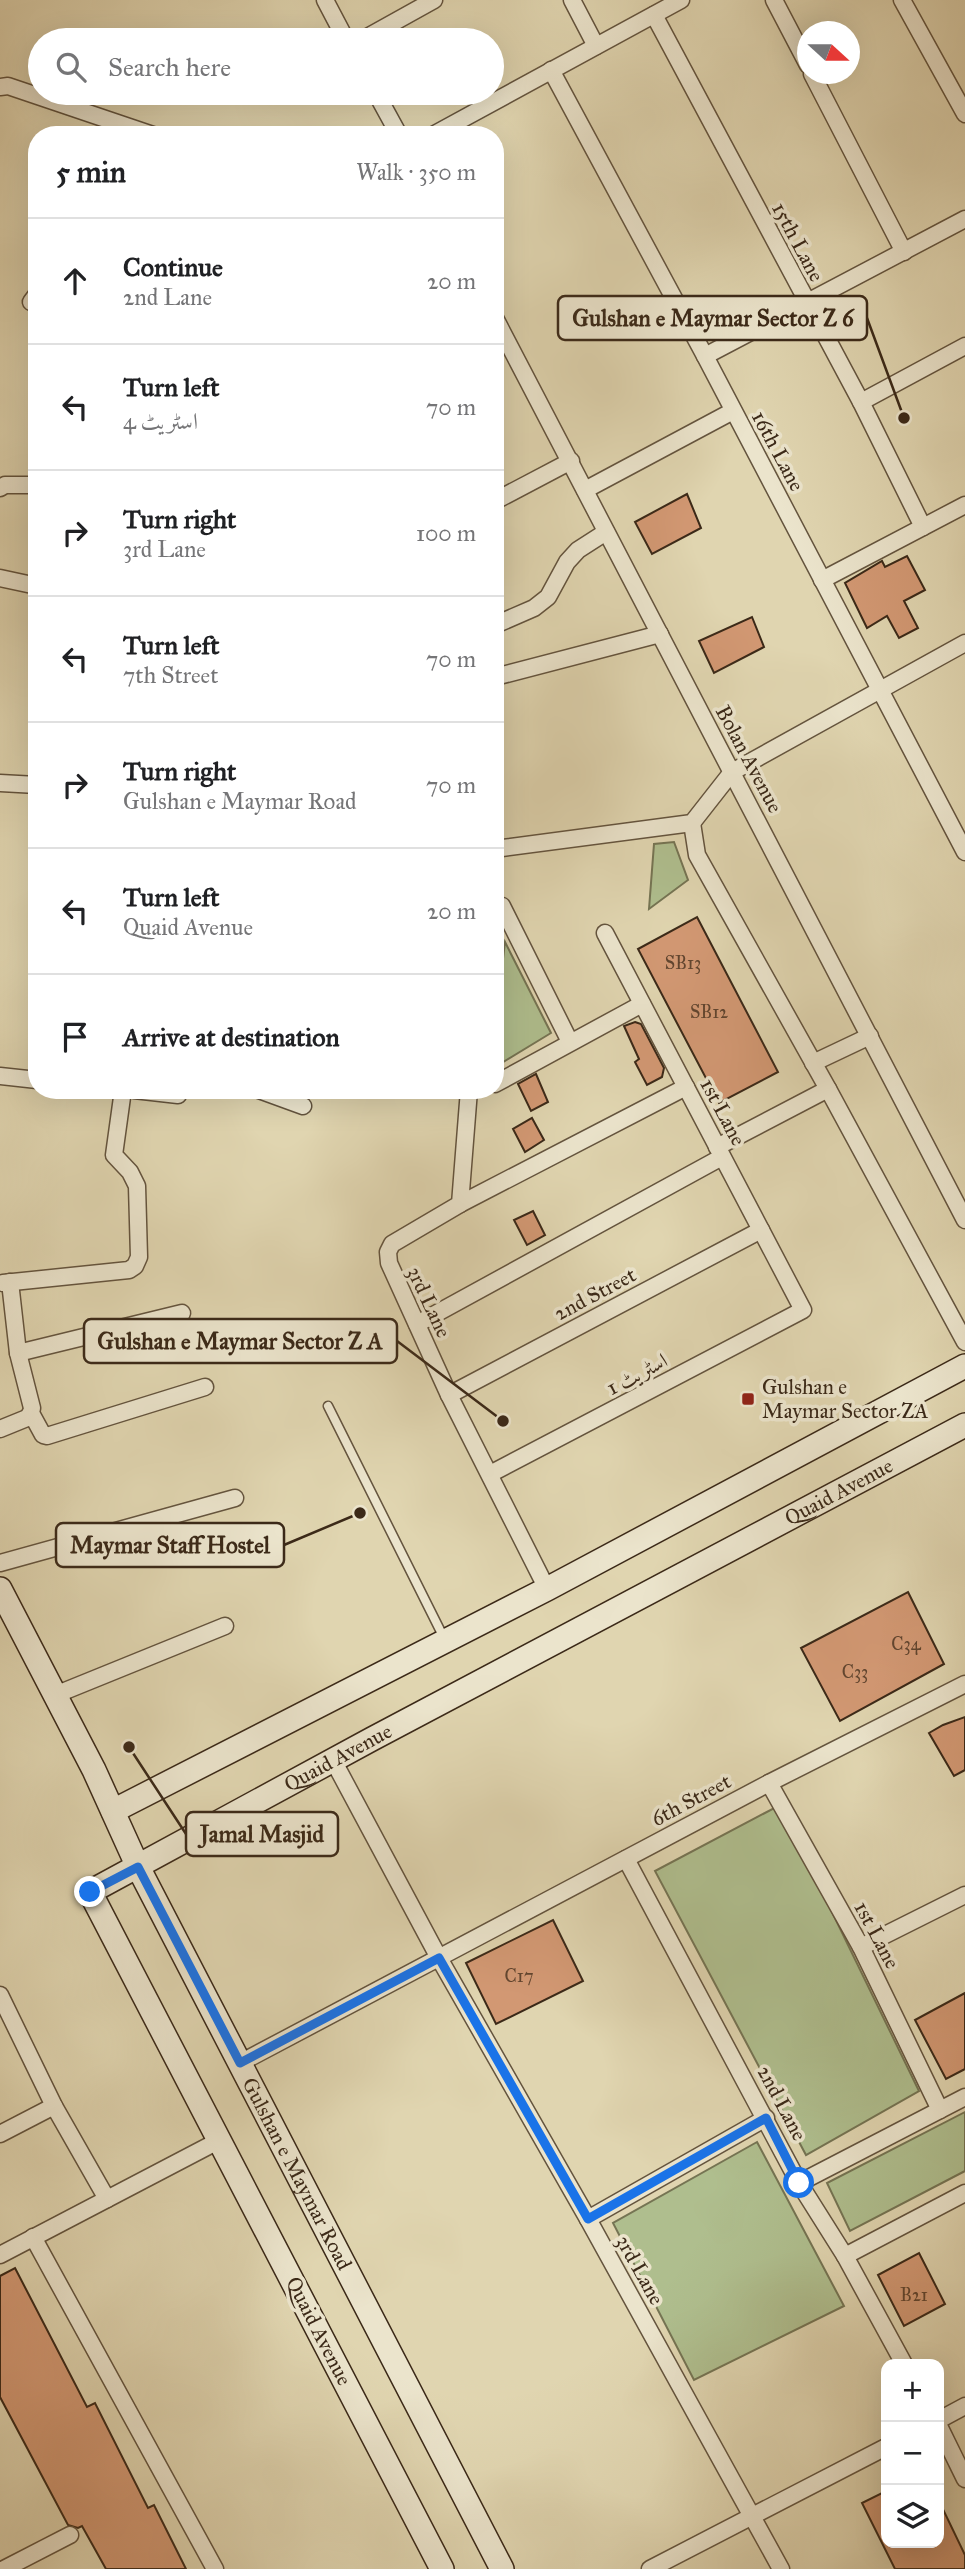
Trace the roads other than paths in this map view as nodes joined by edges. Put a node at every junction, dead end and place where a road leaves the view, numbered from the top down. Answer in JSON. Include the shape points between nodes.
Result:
{"nodes":[{"id":1,"x":325,"y":0,"type":"edge"},
{"id":2,"x":434,"y":0,"type":"edge"},
{"id":3,"x":572,"y":0,"type":"edge"},
{"id":4,"x":681,"y":0,"type":"edge"},
{"id":5,"x":774,"y":0,"type":"edge"},
{"id":6,"x":902,"y":0,"type":"edge"},
{"id":7,"x":654,"y":15,"type":"junction"},
{"id":8,"x":340,"y":28,"type":"edge"},
{"id":9,"x":384,"y":28,"type":"edge"},
{"id":10,"x":797,"y":45,"type":"edge"},
{"id":11,"x":596,"y":46,"type":"junction"},
{"id":12,"x":551,"y":70,"type":"junction"},
{"id":13,"x":817,"y":84,"type":"edge"},
{"id":14,"x":3,"y":85,"type":"edge"},
{"id":15,"x":28,"y":94,"type":"edge"},
{"id":16,"x":504,"y":96,"type":"edge"},
{"id":17,"x":56,"y":105,"type":"edge"},
{"id":18,"x":383,"y":105,"type":"edge"},
{"id":19,"x":487,"y":105,"type":"edge"},
{"id":20,"x":965,"y":114,"type":"edge"},
{"id":21,"x":111,"y":126,"type":"edge"},
{"id":22,"x":394,"y":126,"type":"edge"},
{"id":23,"x":449,"y":126,"type":"edge"},
{"id":24,"x":965,"y":219,"type":"edge"},
{"id":25,"x":904,"y":252,"type":"junction"},
{"id":26,"x":807,"y":303,"type":"junction"},
{"id":27,"x":504,"y":335,"type":"edge"},
{"id":28,"x":965,"y":346,"type":"edge"},
{"id":29,"x":705,"y":356,"type":"junction"},
{"id":30,"x":861,"y":402,"type":"junction"},
{"id":31,"x":733,"y":411,"type":"junction"},
{"id":32,"x":571,"y":461,"type":"junction"},
{"id":33,"x":28,"y":485,"type":"edge"},
{"id":34,"x":0,"y":488,"type":"edge"},
{"id":35,"x":585,"y":490,"type":"junction"},
{"id":36,"x":504,"y":496,"type":"edge"},
{"id":37,"x":965,"y":505,"type":"edge"},
{"id":38,"x":923,"y":527,"type":"junction"},
{"id":39,"x":606,"y":532,"type":"junction"},
{"id":40,"x":0,"y":578,"type":"edge"},
{"id":41,"x":822,"y":579,"type":"junction"},
{"id":42,"x":28,"y":584,"type":"edge"},
{"id":43,"x":504,"y":621,"type":"edge"},
{"id":44,"x":660,"y":634,"type":"junction"},
{"id":45,"x":965,"y":643,"type":"edge"},
{"id":46,"x":504,"y":675,"type":"edge"},
{"id":47,"x":879,"y":689,"type":"junction"},
{"id":48,"x":732,"y":772,"type":"junction"},
{"id":49,"x":0,"y":783,"type":"edge"},
{"id":50,"x":28,"y":785,"type":"edge"},
{"id":51,"x":692,"y":823,"type":"junction"},
{"id":52,"x":504,"y":848,"type":"edge"},
{"id":53,"x":965,"y":852,"type":"edge"},
{"id":54,"x":504,"y":910,"type":"edge"},
{"id":55,"x":605,"y":933,"type":"dead end"},
{"id":56,"x":642,"y":1004,"type":"junction"},
{"id":57,"x":870,"y":1036,"type":"junction"},
{"id":58,"x":570,"y":1042,"type":"junction"},
{"id":59,"x":813,"y":1063,"type":"junction"},
{"id":60,"x":0,"y":1076,"type":"edge"},
{"id":61,"x":28,"y":1079,"type":"edge"},
{"id":62,"x":504,"y":1079,"type":"edge"},
{"id":63,"x":686,"y":1087,"type":"junction"},
{"id":64,"x":828,"y":1089,"type":"junction"},
{"id":65,"x":122,"y":1099,"type":"edge"},
{"id":66,"x":284,"y":1099,"type":"edge"},
{"id":67,"x":469,"y":1099,"type":"edge"},
{"id":68,"x":303,"y":1106,"type":"dead end"},
{"id":69,"x":720,"y":1152,"type":"junction"},
{"id":70,"x":460,"y":1204,"type":"junction"},
{"id":71,"x":965,"y":1220,"type":"edge"},
{"id":72,"x":761,"y":1230,"type":"junction"},
{"id":73,"x":5,"y":1283,"type":"edge"},
{"id":74,"x":803,"y":1310,"type":"joint"},
{"id":75,"x":182,"y":1313,"type":"dead end"},
{"id":76,"x":416,"y":1324,"type":"junction"},
{"id":77,"x":965,"y":1342,"type":"edge"},
{"id":78,"x":18,"y":1353,"type":"junction"},
{"id":79,"x":965,"y":1366,"type":"edge"},
{"id":80,"x":205,"y":1387,"type":"dead end"},
{"id":81,"x":449,"y":1395,"type":"junction"},
{"id":82,"x":328,"y":1406,"type":"dead end"},
{"id":83,"x":31,"y":1413,"type":"junction"},
{"id":84,"x":965,"y":1425,"type":"edge"},
{"id":85,"x":0,"y":1429,"type":"edge"},
{"id":86,"x":490,"y":1474,"type":"junction"},
{"id":87,"x":234,"y":1498,"type":"dead end"},
{"id":88,"x":0,"y":1563,"type":"edge"},
{"id":89,"x":0,"y":1589,"type":"edge"},
{"id":90,"x":547,"y":1589,"type":"junction"},
{"id":91,"x":225,"y":1626,"type":"dead end"},
{"id":92,"x":446,"y":1641,"type":"junction"},
{"id":93,"x":965,"y":1684,"type":"edge"},
{"id":94,"x":55,"y":1695,"type":"junction"},
{"id":95,"x":333,"y":1760,"type":"junction"},
{"id":96,"x":769,"y":1783,"type":"junction"},
{"id":97,"x":113,"y":1811,"type":"junction"},
{"id":98,"x":626,"y":1859,"type":"junction"},
{"id":99,"x":138,"y":1867,"type":"junction"},
{"id":100,"x":965,"y":1895,"type":"edge"},
{"id":101,"x":861,"y":1947,"type":"junction"},
{"id":102,"x":439,"y":1958,"type":"junction"},
{"id":103,"x":0,"y":1995,"type":"edge"},
{"id":104,"x":240,"y":2063,"type":"junction"},
{"id":105,"x":965,"y":2096,"type":"edge"},
{"id":106,"x":54,"y":2106,"type":"junction"},
{"id":107,"x":940,"y":2110,"type":"junction"},
{"id":108,"x":766,"y":2118,"type":"junction"},
{"id":109,"x":0,"y":2134,"type":"edge"},
{"id":110,"x":220,"y":2140,"type":"junction"},
{"id":111,"x":799,"y":2183,"type":"junction"},
{"id":112,"x":965,"y":2193,"type":"edge"},
{"id":113,"x":107,"y":2199,"type":"junction"},
{"id":114,"x":588,"y":2219,"type":"junction"},
{"id":115,"x":33,"y":2237,"type":"junction"},
{"id":116,"x":0,"y":2255,"type":"edge"},
{"id":117,"x":845,"y":2256,"type":"junction"},
{"id":118,"x":902,"y":2359,"type":"edge"},
{"id":119,"x":965,"y":2406,"type":"edge"},
{"id":120,"x":944,"y":2417,"type":"edge"},
{"id":121,"x":944,"y":2437,"type":"edge"},
{"id":122,"x":881,"y":2450,"type":"edge"},
{"id":123,"x":965,"y":2479,"type":"edge"},
{"id":124,"x":753,"y":2515,"type":"junction"},
{"id":125,"x":70,"y":2535,"type":"dead end"},
{"id":126,"x":4,"y":2569,"type":"edge"},
{"id":127,"x":215,"y":2569,"type":"edge"},
{"id":128,"x":442,"y":2569,"type":"edge"},
{"id":129,"x":502,"y":2569,"type":"edge"},
{"id":130,"x":650,"y":2569,"type":"edge"},
{"id":131,"x":781,"y":2569,"type":"edge"}],
"edges":[{"from":1,"to":8,"type":"street"},
{"from":2,"to":9,"type":"street"},
{"from":3,"to":11,"type":"street"},
{"from":4,"to":7,"type":"street"},
{"from":5,"to":10,"type":"street"},
{"from":6,"to":20,"type":"street"},
{"from":7,"to":11,"type":"street"},
{"from":7,"to":26,"type":"street","name":"15th Lane"},
{"from":11,"to":12,"type":"street"},
{"from":12,"to":16,"type":"street"},
{"from":12,"to":29,"type":"street","name":"16th Lane"},
{"from":13,"to":25,"type":"street"},
{"from":14,"to":15,"type":"street"},
{"from":17,"to":21,"type":"street"},
{"from":18,"to":22,"type":"street"},
{"from":19,"to":23,"type":"street"},
{"from":24,"to":25,"type":"street"},
{"from":25,"to":26,"type":"street"},
{"from":26,"to":29,"type":"street"},
{"from":26,"to":30,"type":"street","name":"15th Lane"},
{"from":27,"to":32,"type":"street","name":"Bolan Avenue"},
{"from":28,"to":30,"type":"street"},
{"from":29,"to":31,"type":"street","name":"16th Lane"},
{"from":30,"to":38,"type":"street","name":"15th Lane"},
{"from":31,"to":35,"type":"street"},
{"from":31,"to":41,"type":"street","name":"16th Lane"},
{"from":32,"to":35,"type":"street","name":"Bolan Avenue"},
{"from":32,"to":36,"type":"street"},
{"from":33,"to":34,"type":"street"},
{"from":35,"to":39,"type":"street","name":"Bolan Avenue"},
{"from":37,"to":38,"type":"street"},
{"from":38,"to":41,"type":"street"},
{"from":39,"to":43,"type":"street","via":[[572,557],[548,597]]},
{"from":39,"to":44,"type":"street","name":"Bolan Avenue"},
{"from":40,"to":42,"type":"street"},
{"from":41,"to":47,"type":"street","name":"16th Lane"},
{"from":44,"to":46,"type":"street"},
{"from":44,"to":48,"type":"street","name":"Bolan Avenue"},
{"from":45,"to":47,"type":"street"},
{"from":47,"to":48,"type":"street"},
{"from":47,"to":53,"type":"street","name":"16th Lane"},
{"from":48,"to":51,"type":"street"},
{"from":48,"to":57,"type":"street","name":"Bolan Avenue"},
{"from":49,"to":50,"type":"street"},
{"from":51,"to":52,"type":"street"},
{"from":51,"to":59,"type":"street","via":[[697,855]]},
{"from":54,"to":58,"type":"street"},
{"from":55,"to":56,"type":"street","name":"1st Lane"},
{"from":56,"to":58,"type":"street"},
{"from":56,"to":63,"type":"street","name":"1st Lane"},
{"from":57,"to":59,"type":"street"},
{"from":57,"to":71,"type":"street","name":"Bolan Avenue"},
{"from":58,"to":62,"type":"street"},
{"from":59,"to":64,"type":"street"},
{"from":60,"to":61,"type":"street"},
{"from":63,"to":69,"type":"street","name":"1st Lane"},
{"from":63,"to":70,"type":"street"},
{"from":64,"to":69,"type":"street"},
{"from":64,"to":77,"type":"street"},
{"from":65,"to":73,"type":"street","via":[[114,1155],[137,1186],[139,1257],[135,1266]]},
{"from":66,"to":68,"type":"street"},
{"from":67,"to":70,"type":"street"},
{"from":69,"to":72,"type":"street","name":"1st Lane"},
{"from":69,"to":76,"type":"street"},
{"from":70,"to":76,"type":"street","name":"3rd Lane","via":[[392,1244],[388,1252],[388,1264]]},
{"from":72,"to":74,"type":"street","name":"1st Lane"},
{"from":72,"to":81,"type":"street","name":"2nd Street"},
{"from":73,"to":78,"type":"street"},
{"from":74,"to":86,"type":"street","name":"اسٹریٹ 1"},
{"from":75,"to":78,"type":"street"},
{"from":76,"to":81,"type":"street","name":"3rd Lane"},
{"from":78,"to":83,"type":"street"},
{"from":79,"to":90,"type":"main road"},
{"from":80,"to":83,"type":"street","via":[[47,1436]]},
{"from":81,"to":86,"type":"street","name":"3rd Lane"},
{"from":82,"to":92,"type":"lane"},
{"from":83,"to":85,"type":"street"},
{"from":84,"to":95,"type":"main road","name":"Quaid Avenue"},
{"from":86,"to":90,"type":"street","name":"3rd Lane"},
{"from":87,"to":88,"type":"street"},
{"from":89,"to":94,"type":"main road","name":"Gulshan e Maymar Road"},
{"from":90,"to":92,"type":"main road"},
{"from":91,"to":94,"type":"street"},
{"from":92,"to":97,"type":"main road"},
{"from":93,"to":96,"type":"street","name":"6th Street"},
{"from":94,"to":97,"type":"main road","name":"Gulshan e Maymar Road"},
{"from":95,"to":99,"type":"main road","name":"Quaid Avenue"},
{"from":95,"to":102,"type":"street","name":"3rd Lane"},
{"from":96,"to":98,"type":"street","name":"6th Street"},
{"from":96,"to":101,"type":"street","name":"1st Lane"},
{"from":97,"to":99,"type":"main road","name":"Gulshan e Maymar Road"},
{"from":98,"to":102,"type":"street","name":"6th Street"},
{"from":98,"to":108,"type":"street","name":"2nd Lane"},
{"from":99,"to":104,"type":"main road","name":"Gulshan e Maymar Road"},
{"from":99,"to":110,"type":"main road","name":"Quaid Avenue","via":[[90,1892]]},
{"from":100,"to":101,"type":"street"},
{"from":101,"to":107,"type":"street","name":"1st Lane"},
{"from":102,"to":104,"type":"street","name":"6th Street"},
{"from":102,"to":114,"type":"street","name":"3rd Lane"},
{"from":103,"to":106,"type":"street"},
{"from":104,"to":129,"type":"main road","name":"Gulshan e Maymar Road"},
{"from":105,"to":107,"type":"street"},
{"from":106,"to":109,"type":"street"},
{"from":106,"to":113,"type":"street"},
{"from":107,"to":111,"type":"street"},
{"from":108,"to":111,"type":"street","name":"2nd Lane"},
{"from":108,"to":114,"type":"street"},
{"from":110,"to":113,"type":"street"},
{"from":110,"to":128,"type":"main road","name":"Quaid Avenue"},
{"from":111,"to":117,"type":"street","name":"2nd Lane"},
{"from":112,"to":117,"type":"street"},
{"from":113,"to":115,"type":"street"},
{"from":114,"to":124,"type":"street","name":"3rd Lane"},
{"from":115,"to":116,"type":"street"},
{"from":115,"to":127,"type":"street"},
{"from":117,"to":118,"type":"street","name":"2nd Lane"},
{"from":119,"to":120,"type":"street"},
{"from":121,"to":123,"type":"street"},
{"from":122,"to":124,"type":"street"},
{"from":124,"to":130,"type":"street"},
{"from":124,"to":131,"type":"street","name":"3rd Lane"},
{"from":125,"to":126,"type":"street"}]}
